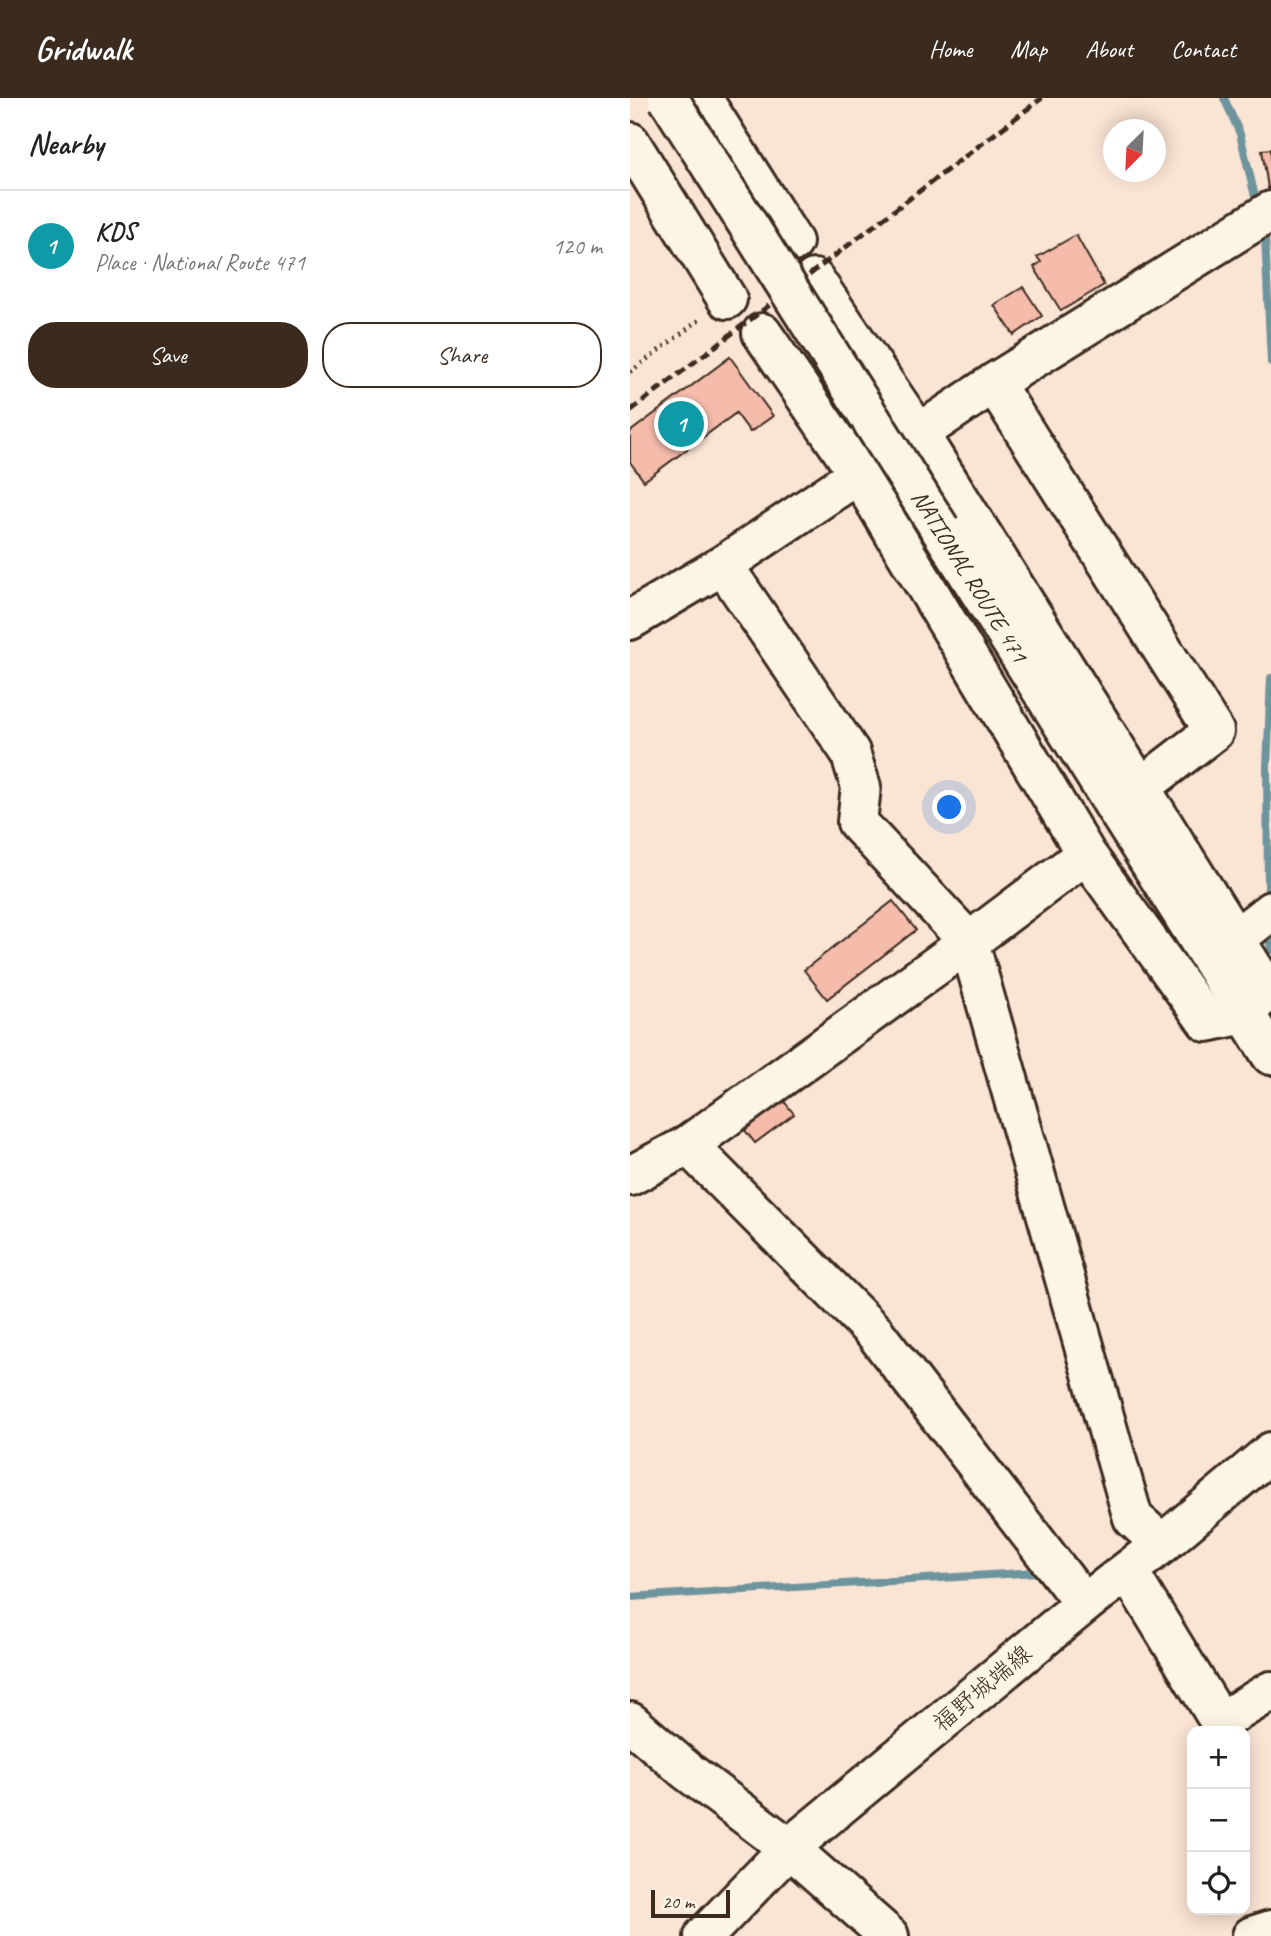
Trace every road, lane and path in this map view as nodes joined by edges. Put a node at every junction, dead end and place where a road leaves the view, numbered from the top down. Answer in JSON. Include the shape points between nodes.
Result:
{"nodes":[{"id":1,"x":668,"y":98,"type":"edge"},
{"id":2,"x":702,"y":98,"type":"edge"},
{"id":3,"x":630,"y":142,"type":"edge"},
{"id":4,"x":1262,"y":217,"type":"edge"},
{"id":5,"x":793,"y":242,"type":"dead end"},
{"id":6,"x":814,"y":279,"type":"dead end"},
{"id":7,"x":727,"y":299,"type":"joint"},
{"id":8,"x":762,"y":332,"type":"dead end"},
{"id":9,"x":630,"y":372,"type":"edge"},
{"id":10,"x":994,"y":383,"type":"junction"},
{"id":11,"x":919,"y":434,"type":"junction"},
{"id":12,"x":859,"y":475,"type":"junction"},
{"id":13,"x":723,"y":565,"type":"junction"},
{"id":14,"x":630,"y":620,"type":"edge"},
{"id":15,"x":1140,"y":788,"type":"junction"},
{"id":16,"x":1086,"y":854,"type":"junction"},
{"id":17,"x":1271,"y":911,"type":"edge"},
{"id":18,"x":1235,"y":939,"type":"junction"},
{"id":19,"x":969,"y":942,"type":"junction"},
{"id":20,"x":1245,"y":1014,"type":"junction"},
{"id":21,"x":1271,"y":1055,"type":"edge"},
{"id":22,"x":688,"y":1145,"type":"junction"},
{"id":23,"x":630,"y":1176,"type":"edge"},
{"id":24,"x":1269,"y":1459,"type":"edge"},
{"id":25,"x":1162,"y":1544,"type":"junction"},
{"id":26,"x":1128,"y":1571,"type":"junction"},
{"id":27,"x":1084,"y":1604,"type":"junction"},
{"id":28,"x":1271,"y":1692,"type":"edge"},
{"id":29,"x":630,"y":1722,"type":"edge"},
{"id":30,"x":789,"y":1848,"type":"junction"},
{"id":31,"x":1271,"y":1930,"type":"edge"},
{"id":32,"x":704,"y":1936,"type":"edge"},
{"id":33,"x":889,"y":1936,"type":"edge"},
{"id":34,"x":1252,"y":1936,"type":"edge"}],
"edges":[{"from":1,"to":20,"type":"main road","name":"NATIONAL ROUTE 471","bridge":true},
{"from":2,"to":5,"type":"main road"},
{"from":3,"to":7,"type":"main road"},
{"from":4,"to":10,"type":"main road"},
{"from":6,"to":11,"type":"main road"},
{"from":7,"to":9,"type":"path"},
{"from":8,"to":12,"type":"main road"},
{"from":10,"to":11,"type":"main road"},
{"from":10,"to":15,"type":"main road","via":[[1214,732]]},
{"from":11,"to":12,"type":"main road"},
{"from":11,"to":15,"type":"main road"},
{"from":12,"to":13,"type":"main road"},
{"from":12,"to":16,"type":"main road"},
{"from":13,"to":14,"type":"main road"},
{"from":13,"to":19,"type":"main road","via":[[850,752],[862,786],[857,822]]},
{"from":15,"to":18,"type":"main road"},
{"from":16,"to":19,"type":"main road"},
{"from":16,"to":20,"type":"main road","via":[[1207,1022]]},
{"from":17,"to":18,"type":"main road"},
{"from":18,"to":20,"type":"main road","via":[[1267,990]]},
{"from":19,"to":22,"type":"main road"},
{"from":19,"to":25,"type":"main road","via":[[1133,1518]]},
{"from":20,"to":21,"type":"main road","name":"NATIONAL ROUTE 471"},
{"from":22,"to":23,"type":"main road"},
{"from":22,"to":27,"type":"main road","via":[[875,1333]]},
{"from":24,"to":25,"type":"main road","name":"福野城端線"},
{"from":25,"to":26,"type":"main road","name":"福野城端線"},
{"from":26,"to":27,"type":"main road","name":"福野城端線"},
{"from":26,"to":28,"type":"main road","via":[[1220,1722]]},
{"from":27,"to":30,"type":"main road","name":"福野城端線"},
{"from":29,"to":30,"type":"main road"},
{"from":30,"to":32,"type":"main road","name":"福野城端線"},
{"from":30,"to":33,"type":"main road"},
{"from":31,"to":34,"type":"main road"}]}
